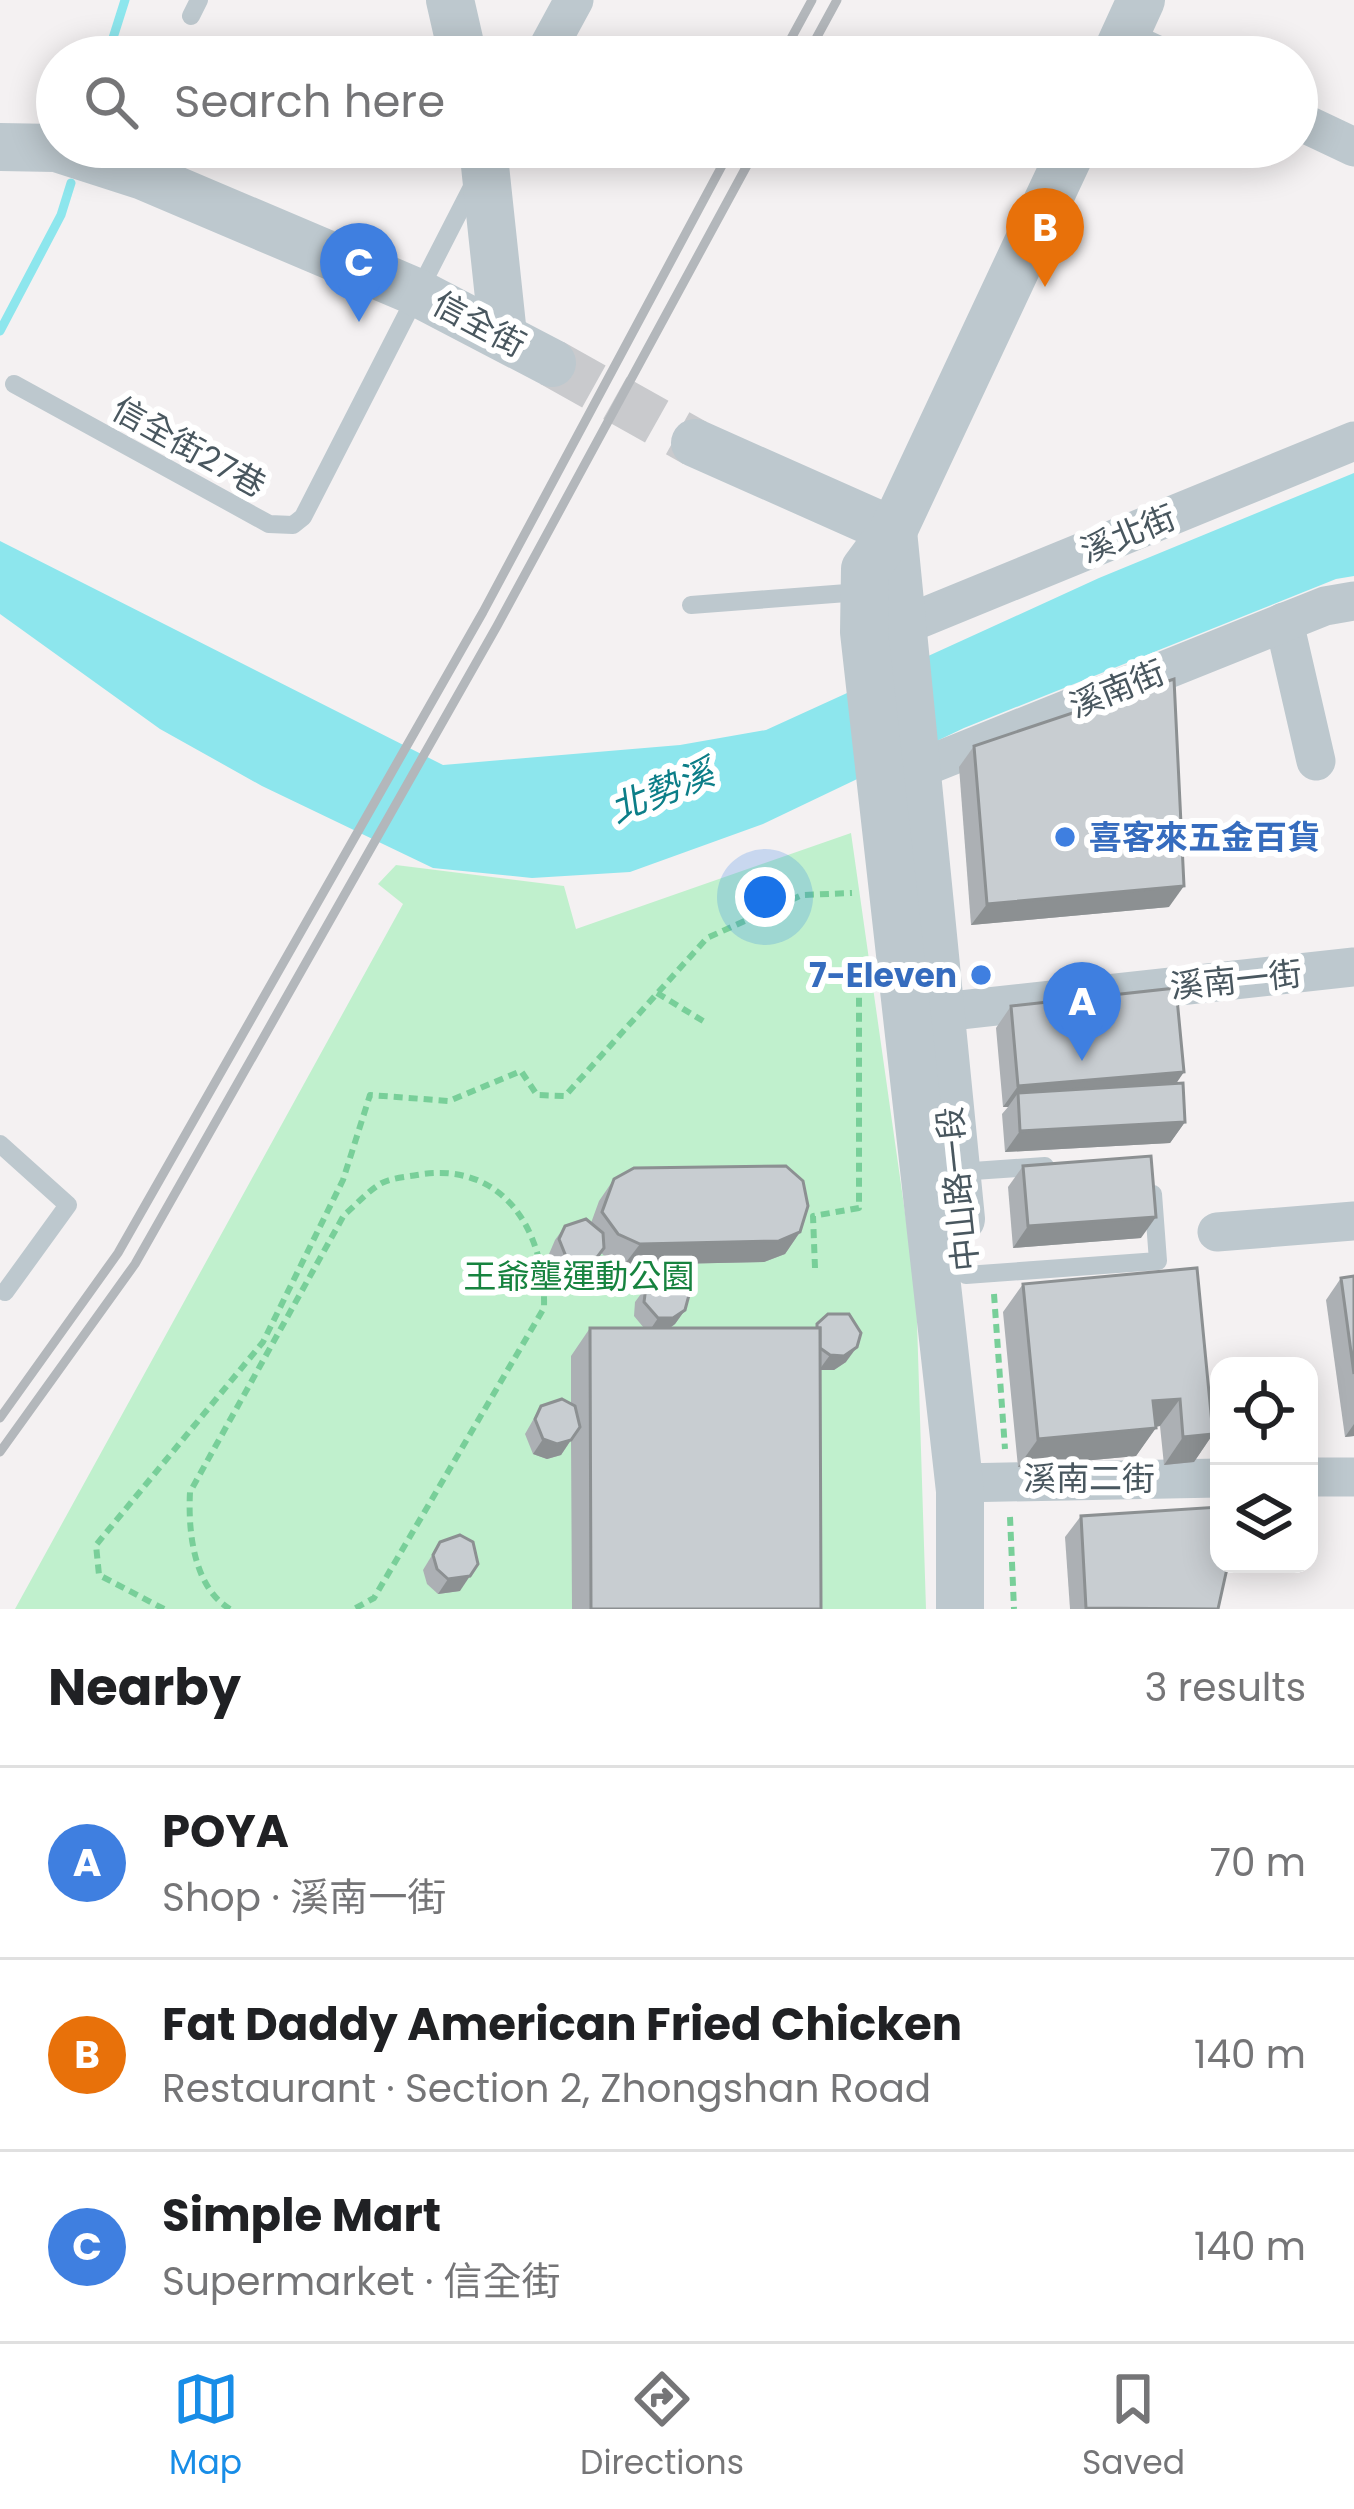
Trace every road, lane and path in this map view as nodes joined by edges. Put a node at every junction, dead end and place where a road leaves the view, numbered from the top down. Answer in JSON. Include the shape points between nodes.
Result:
{"nodes":[{"id":1,"x":450,"y":0,"type":"edge"},
{"id":2,"x":574,"y":0,"type":"edge"},
{"id":3,"x":458,"y":36,"type":"edge"},
{"id":4,"x":554,"y":36,"type":"edge"},
{"id":5,"x":1318,"y":130,"type":"edge"},
{"id":6,"x":0,"y":147,"type":"edge"},
{"id":7,"x":1354,"y":147,"type":"edge"},
{"id":8,"x":36,"y":148,"type":"edge"},
{"id":9,"x":118,"y":168,"type":"edge"},
{"id":10,"x":479,"y":168,"type":"edge"},
{"id":11,"x":488,"y":168,"type":"edge"},
{"id":12,"x":1063,"y":168,"type":"edge"},
{"id":13,"x":414,"y":291,"type":"junction"},
{"id":14,"x":503,"y":335,"type":"junction"},
{"id":15,"x":552,"y":363,"type":"tunnel mouth"},
{"id":16,"x":14,"y":385,"type":"dead end"},
{"id":17,"x":1354,"y":441,"type":"edge"},
{"id":18,"x":695,"y":443,"type":"tunnel mouth"},
{"id":19,"x":893,"y":531,"type":"junction"},
{"id":20,"x":1354,"y":601,"type":"edge"},
{"id":21,"x":691,"y":604,"type":"dead end"},
{"id":22,"x":877,"y":616,"type":"junction"},
{"id":23,"x":1285,"y":622,"type":"junction"},
{"id":24,"x":1316,"y":761,"type":"dead end"},
{"id":25,"x":898,"y":777,"type":"junction"},
{"id":26,"x":892,"y":892,"type":"junction"},
{"id":27,"x":859,"y":960,"type":"dead end"},
{"id":28,"x":1354,"y":967,"type":"edge"},
{"id":29,"x":657,"y":993,"type":"junction"},
{"id":30,"x":922,"y":1015,"type":"junction"},
{"id":31,"x":708,"y":1024,"type":"dead end"},
{"id":32,"x":0,"y":1144,"type":"edge"},
{"id":33,"x":1055,"y":1165,"type":"edge"},
{"id":34,"x":956,"y":1172,"type":"junction"},
{"id":35,"x":1152,"y":1178,"type":"edge"},
{"id":36,"x":1354,"y":1221,"type":"edge"},
{"id":37,"x":1216,"y":1232,"type":"dead end"},
{"id":38,"x":815,"y":1268,"type":"dead end"},
{"id":39,"x":966,"y":1275,"type":"junction"},
{"id":40,"x":5,"y":1292,"type":"dead end"},
{"id":41,"x":267,"y":1345,"type":"junction"},
{"id":42,"x":1318,"y":1477,"type":"edge"},
{"id":43,"x":1354,"y":1477,"type":"edge"},
{"id":44,"x":1210,"y":1479,"type":"edge"},
{"id":45,"x":985,"y":1493,"type":"junction"},
{"id":46,"x":164,"y":1609,"type":"edge"},
{"id":47,"x":230,"y":1609,"type":"edge"},
{"id":48,"x":354,"y":1609,"type":"edge"},
{"id":49,"x":960,"y":1609,"type":"edge"},
{"id":50,"x":989,"y":1609,"type":"edge"},
{"id":51,"x":1014,"y":1609,"type":"edge"}],
"edges":[{"from":1,"to":3,"type":"street"},
{"from":2,"to":4,"type":"street"},
{"from":5,"to":7,"type":"street"},
{"from":6,"to":8,"type":"street","name":"信全街"},
{"from":9,"to":13,"type":"street","name":"信全街"},
{"from":10,"to":13,"type":"lane","name":"信全街27巷"},
{"from":11,"to":14,"type":"street"},
{"from":12,"to":19,"type":"street"},
{"from":13,"to":14,"type":"street","name":"信全街"},
{"from":13,"to":16,"type":"lane","name":"信全街27巷","via":[[293,525],[268,524]]},
{"from":14,"to":15,"type":"street","name":"信全街"},
{"from":17,"to":22,"type":"street","name":"溪北街"},
{"from":18,"to":19,"type":"street"},
{"from":19,"to":22,"type":"street"},
{"from":20,"to":23,"type":"street","name":"溪南街"},
{"from":21,"to":22,"type":"lane"},
{"from":22,"to":25,"type":"street"},
{"from":23,"to":24,"type":"street"},
{"from":23,"to":25,"type":"street","name":"溪南街"},
{"from":25,"to":26,"type":"street","name":"中山路一段"},
{"from":25,"to":30,"type":"street","name":"中山路一段"},
{"from":26,"to":29,"type":"path","via":[[802,895],[707,938]]},
{"from":26,"to":30,"type":"street","name":"中山路一段"},
{"from":27,"to":38,"type":"path","via":[[859,1208],[814,1216]]},
{"from":28,"to":30,"type":"street","name":"溪南一街"},
{"from":29,"to":31,"type":"path"},
{"from":29,"to":41,"type":"path","via":[[565,1096],[537,1095],[520,1071],[449,1101],[370,1095],[343,1180]]},
{"from":30,"to":34,"type":"street","name":"中山路一段"},
{"from":30,"to":45,"type":"street","name":"中山路一段"},
{"from":32,"to":40,"type":"lane","via":[[68,1205]]},
{"from":33,"to":34,"type":"lane"},
{"from":34,"to":39,"type":"street","name":"中山路一段"},
{"from":35,"to":39,"type":"lane","via":[[1158,1261]]},
{"from":36,"to":37,"type":"street"},
{"from":39,"to":45,"type":"street","name":"中山路一段"},
{"from":41,"to":46,"type":"path","via":[[96,1545],[99,1575]]},
{"from":41,"to":47,"type":"path","via":[[190,1492],[188,1531],[201,1570]]},
{"from":41,"to":48,"type":"path","via":[[344,1215],[384,1181],[445,1170],[487,1184],[529,1224],[545,1266],[544,1308],[374,1598]]},
{"from":42,"to":43,"type":"street"},
{"from":44,"to":45,"type":"street","name":"溪南二街"},
{"from":45,"to":49,"type":"street","name":"中山路一段"},
{"from":45,"to":50,"type":"street","name":"中山路一段"},
{"from":45,"to":51,"type":"path"}]}
